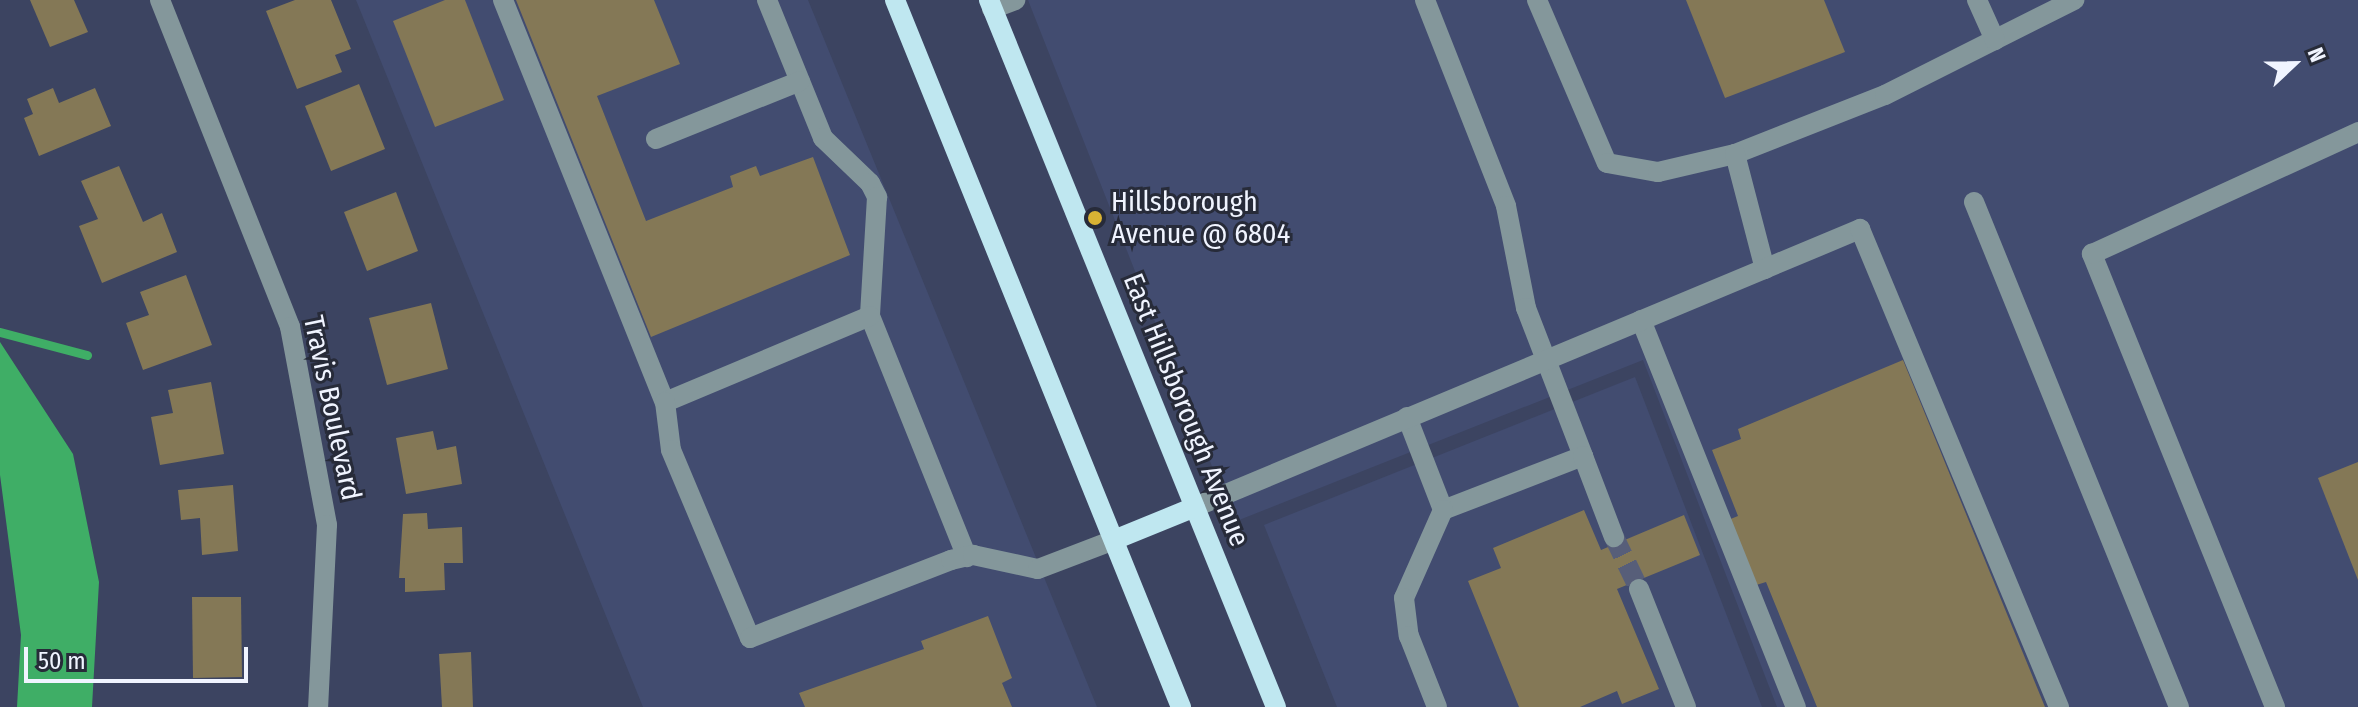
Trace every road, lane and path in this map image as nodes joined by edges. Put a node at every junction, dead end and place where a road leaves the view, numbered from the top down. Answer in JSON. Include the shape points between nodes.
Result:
{"nodes":[{"id":1,"x":160,"y":0,"type":"edge"},
{"id":2,"x":503,"y":0,"type":"edge"},
{"id":3,"x":767,"y":0,"type":"edge"},
{"id":4,"x":895,"y":0,"type":"edge"},
{"id":5,"x":1015,"y":0,"type":"edge"},
{"id":6,"x":1425,"y":0,"type":"edge"},
{"id":7,"x":1537,"y":0,"type":"edge"},
{"id":8,"x":1977,"y":0,"type":"edge"},
{"id":9,"x":2074,"y":0,"type":"edge"},
{"id":10,"x":990,"y":4,"type":"edge"},
{"id":11,"x":1995,"y":40,"type":"junction"},
{"id":12,"x":800,"y":81,"type":"junction"},
{"id":13,"x":2358,"y":132,"type":"edge"},
{"id":14,"x":656,"y":139,"type":"dead end"},
{"id":15,"x":1735,"y":154,"type":"junction"},
{"id":16,"x":1974,"y":202,"type":"dead end"},
{"id":17,"x":1765,"y":269,"type":"junction"},
{"id":18,"x":870,"y":316,"type":"junction"},
{"id":19,"x":1641,"y":320,"type":"junction"},
{"id":20,"x":1547,"y":359,"type":"junction"},
{"id":21,"x":665,"y":402,"type":"junction"},
{"id":22,"x":1407,"y":417,"type":"junction"},
{"id":23,"x":1583,"y":456,"type":"junction"},
{"id":24,"x":1195,"y":507,"type":"junction"},
{"id":25,"x":1443,"y":510,"type":"junction"},
{"id":26,"x":1614,"y":537,"type":"tunnel mouth"},
{"id":27,"x":1114,"y":540,"type":"junction"},
{"id":28,"x":967,"y":557,"type":"junction"},
{"id":29,"x":1639,"y":589,"type":"tunnel mouth"},
{"id":30,"x":318,"y":707,"type":"edge"},
{"id":31,"x":1181,"y":707,"type":"edge"},
{"id":32,"x":1276,"y":707,"type":"edge"},
{"id":33,"x":1437,"y":707,"type":"edge"},
{"id":34,"x":1686,"y":707,"type":"edge"},
{"id":35,"x":1796,"y":707,"type":"edge"},
{"id":36,"x":2059,"y":707,"type":"edge"},
{"id":37,"x":2179,"y":707,"type":"edge"},
{"id":38,"x":2275,"y":707,"type":"edge"}],
"edges":[{"from":1,"to":30,"type":"street","name":"Travis Boulevard","via":[[290,327],[327,525]]},
{"from":2,"to":21,"type":"street"},
{"from":3,"to":12,"type":"street"},
{"from":4,"to":27,"type":"main road"},
{"from":5,"to":10,"type":"street"},
{"from":6,"to":20,"type":"street","via":[[1506,206],[1526,308]]},
{"from":7,"to":15,"type":"street","via":[[1607,163],[1658,172]]},
{"from":8,"to":11,"type":"street"},
{"from":9,"to":11,"type":"street"},
{"from":10,"to":24,"type":"main road","name":"East Hillsborough Avenue"},
{"from":11,"to":15,"type":"street","via":[[1885,95]]},
{"from":12,"to":14,"type":"street"},
{"from":12,"to":18,"type":"street","via":[[823,138],[870,183],[877,197]]},
{"from":13,"to":38,"type":"street","via":[[2092,254]]},
{"from":15,"to":17,"type":"street"},
{"from":16,"to":37,"type":"street"},
{"from":17,"to":19,"type":"street"},
{"from":17,"to":36,"type":"street","via":[[1860,229]]},
{"from":18,"to":21,"type":"street"},
{"from":18,"to":28,"type":"street"},
{"from":19,"to":20,"type":"street"},
{"from":19,"to":35,"type":"street"},
{"from":20,"to":22,"type":"street"},
{"from":20,"to":23,"type":"street"},
{"from":21,"to":28,"type":"street","via":[[671,450],[750,638]]},
{"from":22,"to":24,"type":"street"},
{"from":22,"to":25,"type":"street"},
{"from":23,"to":25,"type":"street"},
{"from":23,"to":26,"type":"street"},
{"from":24,"to":27,"type":"main road"},
{"from":24,"to":32,"type":"main road","name":"East Hillsborough Avenue"},
{"from":25,"to":33,"type":"street","via":[[1404,598],[1409,636]]},
{"from":27,"to":28,"type":"street","via":[[1038,569]]},
{"from":27,"to":31,"type":"main road"},
{"from":29,"to":34,"type":"street"}]}
